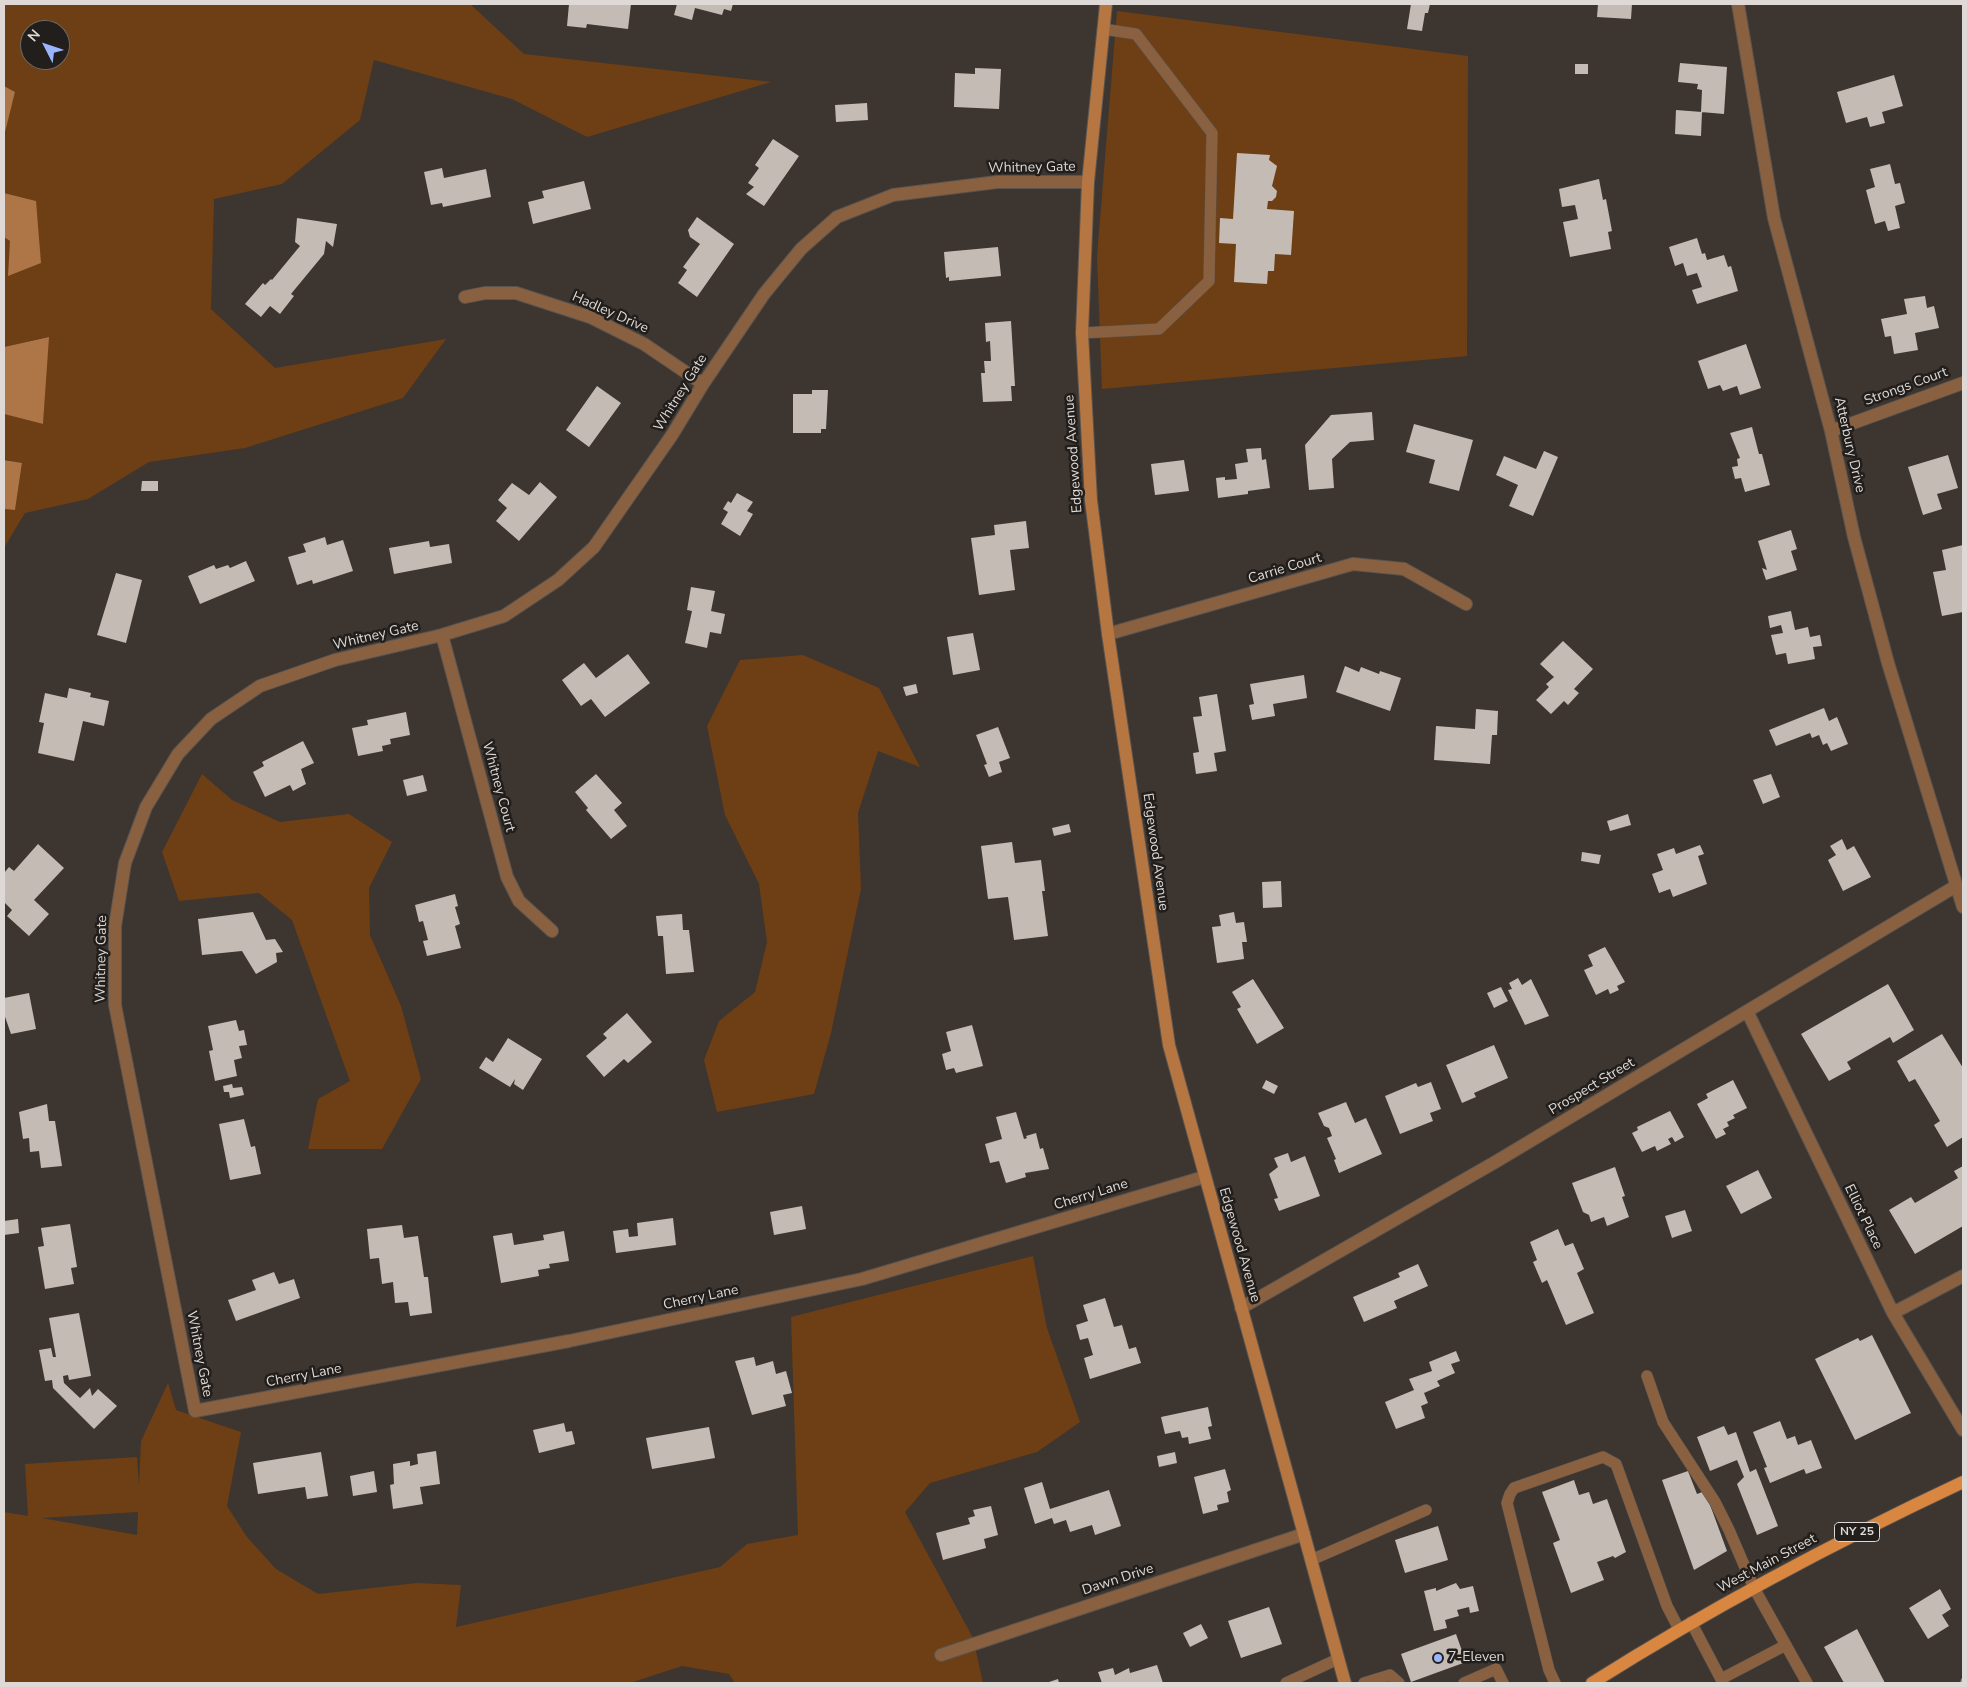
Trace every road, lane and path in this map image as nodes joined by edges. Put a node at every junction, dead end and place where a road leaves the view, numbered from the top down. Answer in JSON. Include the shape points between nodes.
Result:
{"nodes":[{"id":1,"x":1106,"y":4,"type":"edge"},
{"id":2,"x":1738,"y":4,"type":"edge"},
{"id":3,"x":1103,"y":29,"type":"junction"},
{"id":4,"x":1088,"y":182,"type":"junction"},
{"id":5,"x":465,"y":297,"type":"dead end"},
{"id":6,"x":1082,"y":332,"type":"junction"},
{"id":7,"x":1963,"y":383,"type":"edge"},
{"id":8,"x":703,"y":384,"type":"junction"},
{"id":9,"x":1832,"y":431,"type":"junction"},
{"id":10,"x":1466,"y":604,"type":"dead end"},
{"id":11,"x":1108,"y":634,"type":"junction"},
{"id":12,"x":442,"y":635,"type":"junction"},
{"id":13,"x":1956,"y":886,"type":"junction"},
{"id":14,"x":1963,"y":907,"type":"edge"},
{"id":15,"x":552,"y":931,"type":"dead end"},
{"id":16,"x":1747,"y":1011,"type":"junction"},
{"id":17,"x":1204,"y":1178,"type":"junction"},
{"id":18,"x":1963,"y":1276,"type":"edge"},
{"id":19,"x":1241,"y":1308,"type":"junction"},
{"id":20,"x":1893,"y":1313,"type":"junction"},
{"id":21,"x":1647,"y":1376,"type":"dead end"},
{"id":22,"x":195,"y":1411,"type":"joint"},
{"id":23,"x":1963,"y":1430,"type":"edge"},
{"id":24,"x":1963,"y":1482,"type":"edge"},
{"id":25,"x":1426,"y":1510,"type":"dead end"},
{"id":26,"x":1304,"y":1534,"type":"junction"},
{"id":27,"x":1311,"y":1560,"type":"junction"},
{"id":28,"x":1754,"y":1588,"type":"junction"},
{"id":29,"x":1691,"y":1622,"type":"junction"},
{"id":30,"x":1679,"y":1629,"type":"junction"},
{"id":31,"x":1786,"y":1645,"type":"junction"},
{"id":32,"x":941,"y":1655,"type":"dead end"},
{"id":33,"x":1338,"y":1659,"type":"junction"},
{"id":34,"x":1722,"y":1681,"type":"edge"},
{"id":35,"x":1286,"y":1683,"type":"edge"},
{"id":36,"x":1345,"y":1683,"type":"edge"},
{"id":37,"x":1364,"y":1683,"type":"edge"},
{"id":38,"x":1399,"y":1683,"type":"edge"},
{"id":39,"x":1464,"y":1683,"type":"edge"},
{"id":40,"x":1503,"y":1683,"type":"edge"},
{"id":41,"x":1555,"y":1683,"type":"edge"},
{"id":42,"x":1592,"y":1683,"type":"edge"},
{"id":43,"x":1807,"y":1683,"type":"edge"}],
"edges":[{"from":1,"to":3,"type":"main road","name":"Edgewood Avenue"},
{"from":2,"to":9,"type":"street","name":"Atterbury Drive","via":[[1774,218]]},
{"from":3,"to":4,"type":"main road","name":"Edgewood Avenue"},
{"from":3,"to":6,"type":"lane","via":[[1136,34],[1212,133],[1209,281],[1158,329]]},
{"from":4,"to":6,"type":"main road","name":"Edgewood Avenue"},
{"from":4,"to":8,"type":"street","name":"Whitney Gate","via":[[998,182],[893,195],[837,217],[801,249],[764,294]]},
{"from":5,"to":8,"type":"street","name":"Hadley Drive","via":[[516,293],[590,317],[644,344]]},
{"from":6,"to":11,"type":"main road","name":"Edgewood Avenue","via":[[1091,500]]},
{"from":7,"to":9,"type":"street","name":"Strongs Court"},
{"from":8,"to":12,"type":"street","name":"Whitney Gate","via":[[672,435],[594,547],[558,580],[504,616]]},
{"from":9,"to":13,"type":"street","name":"Atterbury Drive","via":[[1854,537]]},
{"from":10,"to":11,"type":"street","name":"Carrie Court","via":[[1404,569],[1353,564]]},
{"from":11,"to":17,"type":"main road","name":"Edgewood Avenue","via":[[1169,1045]]},
{"from":12,"to":15,"type":"street","name":"Whitney Court","via":[[507,877],[519,902]]},
{"from":12,"to":22,"type":"street","name":"Whitney Gate","via":[[334,660],[260,686],[211,719],[178,754],[146,807],[124,863],[115,926],[116,1005]]},
{"from":13,"to":14,"type":"street","name":"Atterbury Drive"},
{"from":13,"to":16,"type":"street","name":"Prospect Street"},
{"from":16,"to":19,"type":"street","name":"Prospect Street","via":[[1497,1162]]},
{"from":16,"to":20,"type":"street","name":"Elliot Place"},
{"from":17,"to":19,"type":"main road","name":"Edgewood Avenue"},
{"from":17,"to":22,"type":"street","name":"Cherry Lane","via":[[862,1279],[569,1341]]},
{"from":18,"to":20,"type":"street"},
{"from":19,"to":26,"type":"main road","name":"Edgewood Avenue"},
{"from":20,"to":23,"type":"street","name":"Elliot Place"},
{"from":21,"to":28,"type":"lane","via":[[1663,1422],[1715,1502]]},
{"from":24,"to":28,"type":"main road","name":"West Main Street","number":"NY 25","via":[[1855,1533]]},
{"from":25,"to":27,"type":"lane"},
{"from":26,"to":27,"type":"main road","name":"Edgewood Avenue"},
{"from":26,"to":32,"type":"street","name":"Dawn Drive"},
{"from":27,"to":33,"type":"main road","name":"Edgewood Avenue"},
{"from":28,"to":29,"type":"main road","name":"West Main Street","number":"NY 25"},
{"from":28,"to":31,"type":"lane"},
{"from":29,"to":30,"type":"main road","name":"West Main Street","number":"NY 25"},
{"from":29,"to":34,"type":"lane"},
{"from":30,"to":41,"type":"lane","via":[[1666,1606],[1616,1464],[1603,1456],[1514,1488],[1508,1503],[1549,1670]]},
{"from":30,"to":42,"type":"main road","name":"West Main Street","number":"NY 25"},
{"from":31,"to":34,"type":"lane"},
{"from":31,"to":43,"type":"lane"},
{"from":33,"to":35,"type":"lane"},
{"from":33,"to":36,"type":"main road","name":"Edgewood Avenue"},
{"from":37,"to":38,"type":"lane","via":[[1390,1675]]},
{"from":39,"to":40,"type":"lane","via":[[1496,1669]]}]}
